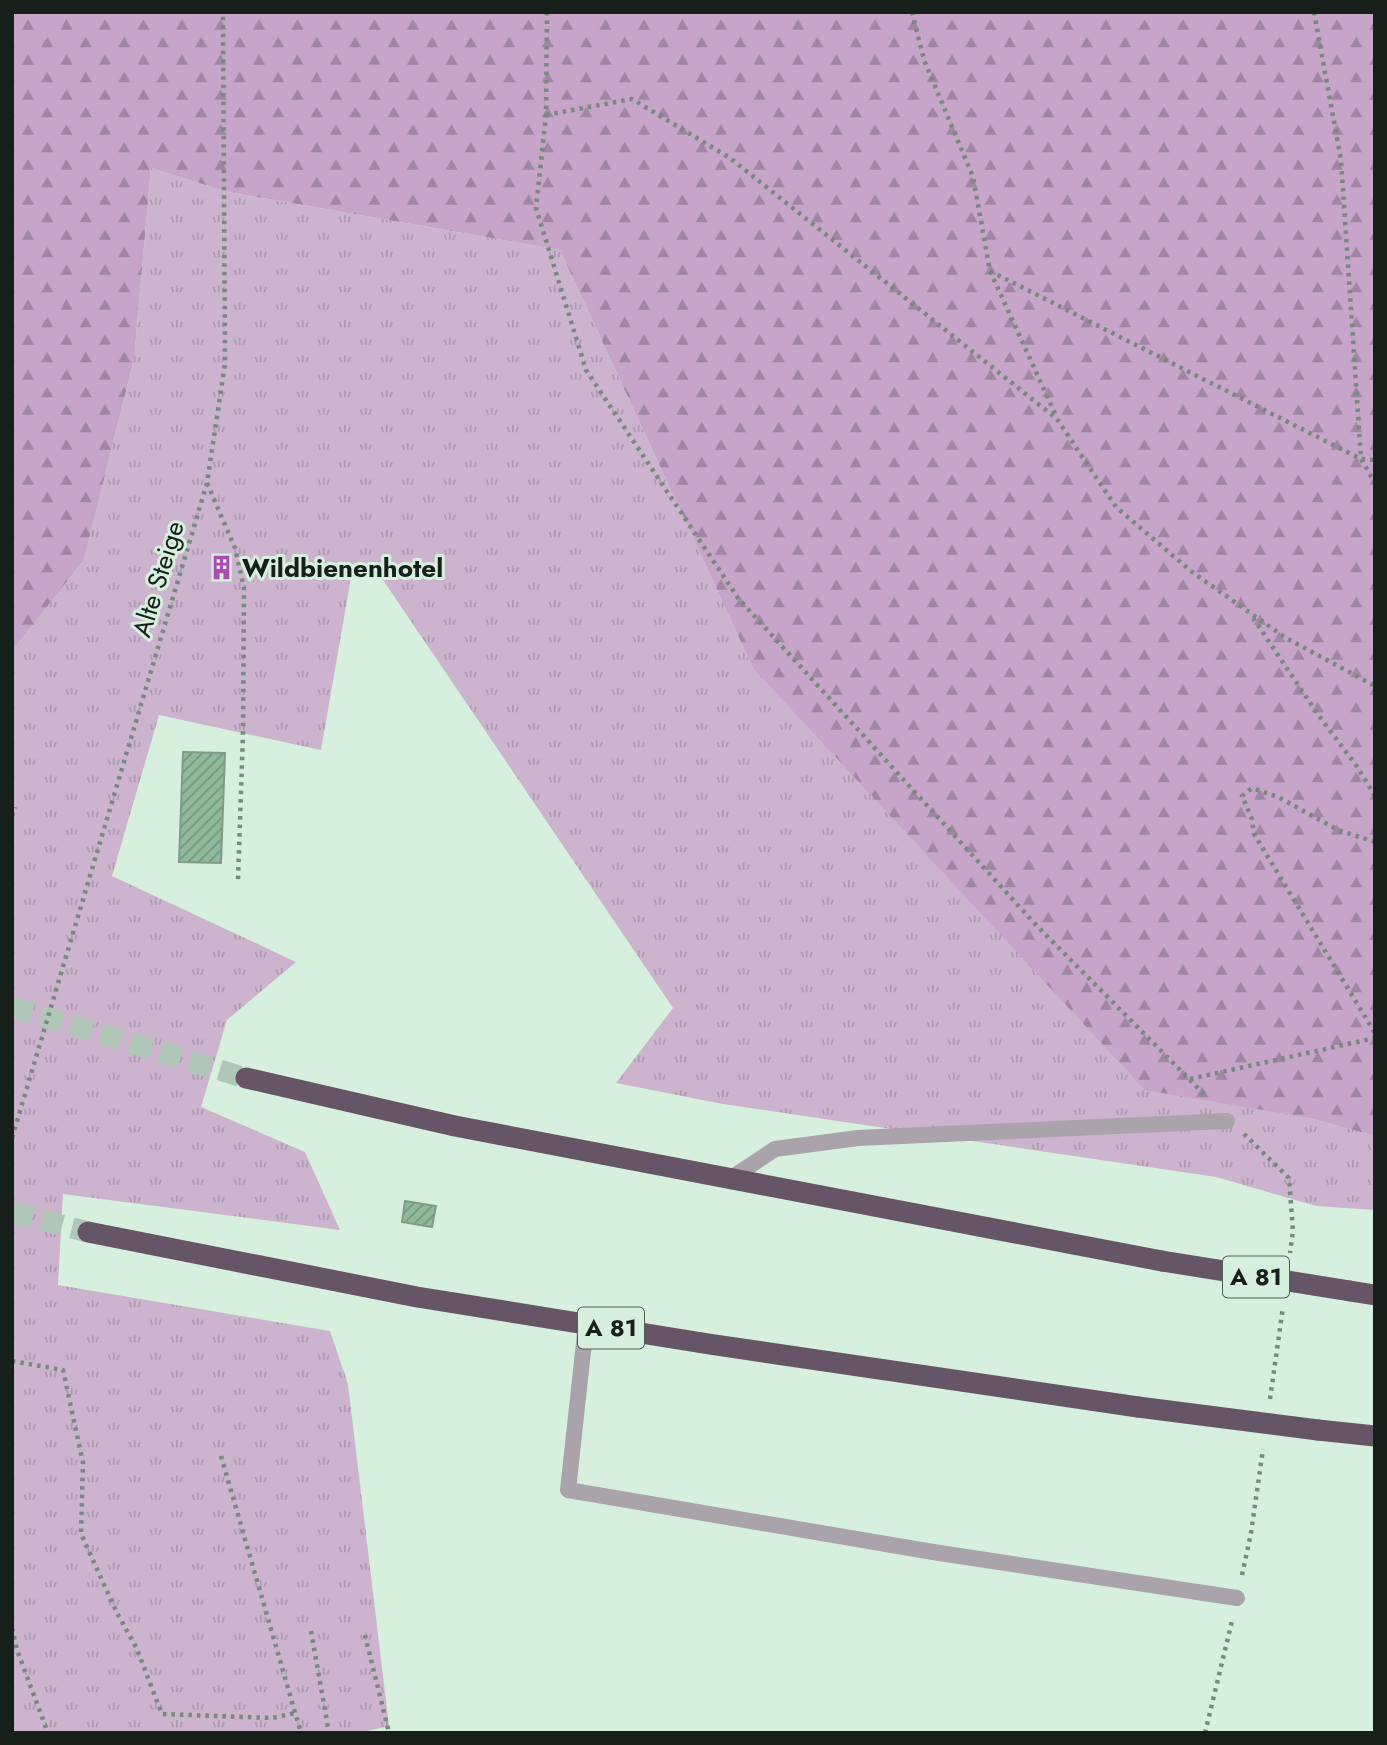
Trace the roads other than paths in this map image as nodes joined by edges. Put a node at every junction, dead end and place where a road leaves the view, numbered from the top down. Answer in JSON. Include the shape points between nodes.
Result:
{"nodes":[{"id":1,"x":246,"y":1078,"type":"tunnel mouth"},
{"id":2,"x":1227,"y":1121,"type":"dead end"},
{"id":3,"x":730,"y":1179,"type":"junction"},
{"id":4,"x":88,"y":1232,"type":"tunnel mouth"},
{"id":5,"x":1375,"y":1295,"type":"edge"},
{"id":6,"x":586,"y":1324,"type":"junction"},
{"id":7,"x":1375,"y":1436,"type":"edge"},
{"id":8,"x":1237,"y":1598,"type":"dead end"}],
"edges":[{"from":1,"to":3,"type":"highway","number":"A 81","via":[[455,1126]]},
{"from":2,"to":3,"type":"lane","via":[[858,1138],[775,1149]]},
{"from":3,"to":5,"type":"highway","number":"A 81","bridge":true,"via":[[1162,1261]]},
{"from":4,"to":6,"type":"highway","number":"A 81","via":[[404,1295]]},
{"from":6,"to":7,"type":"highway","number":"A 81","bridge":true,"via":[[1138,1407]]},
{"from":6,"to":8,"type":"lane","via":[[568,1490]]}]}
